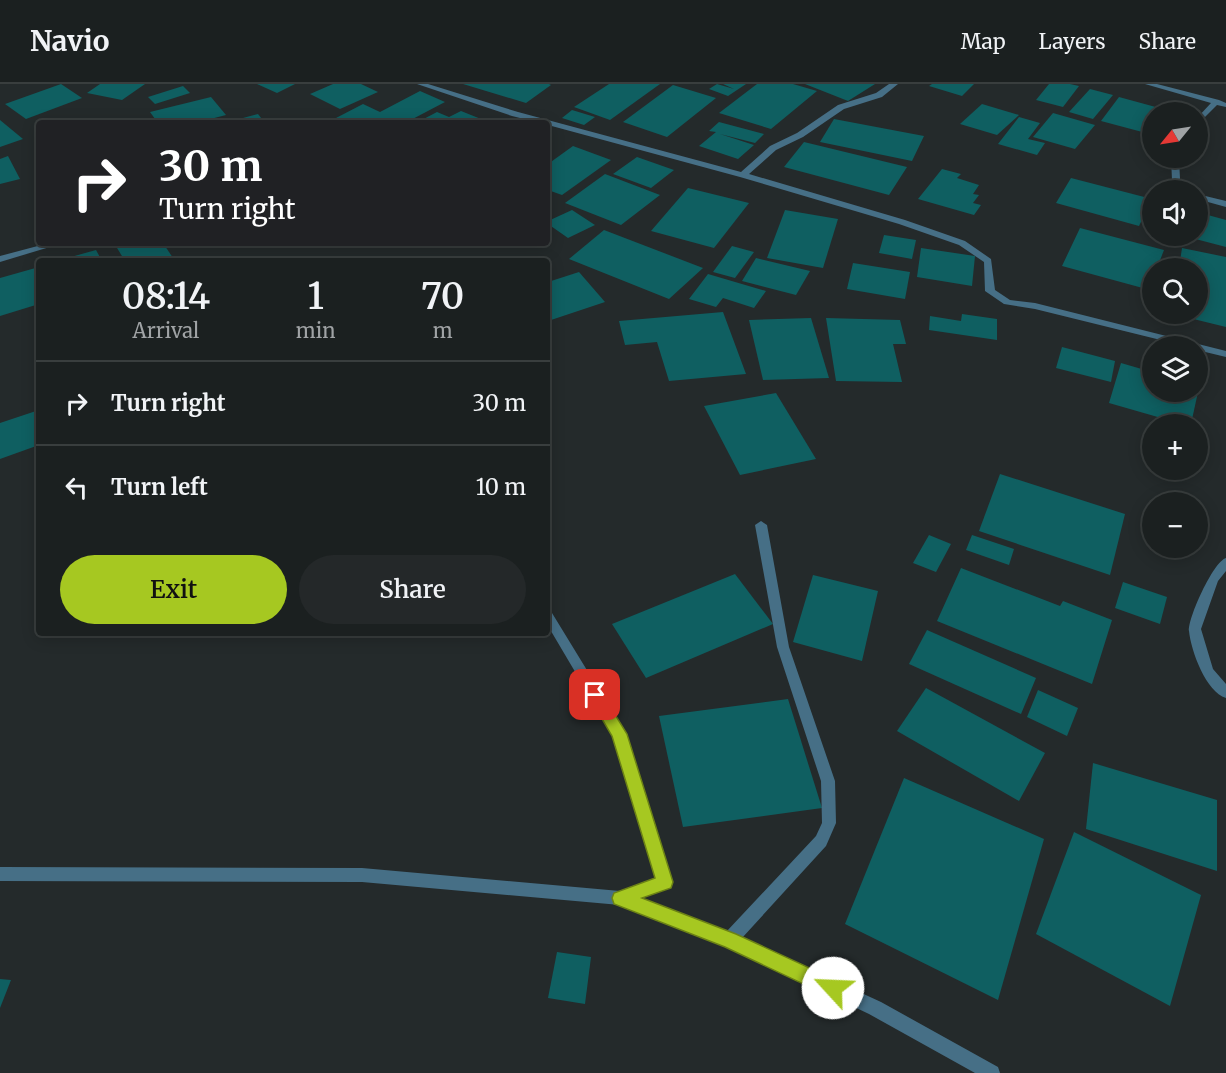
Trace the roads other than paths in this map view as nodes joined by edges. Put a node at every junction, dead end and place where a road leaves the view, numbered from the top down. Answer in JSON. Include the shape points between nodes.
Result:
{"nodes":[{"id":1,"x":421,"y":84,"type":"edge"},
{"id":2,"x":894,"y":84,"type":"edge"},
{"id":3,"x":1149,"y":84,"type":"edge"},
{"id":4,"x":1216,"y":102,"type":"junction"},
{"id":5,"x":1226,"y":105,"type":"edge"},
{"id":6,"x":1208,"y":111,"type":"edge"},
{"id":7,"x":537,"y":120,"type":"edge"},
{"id":8,"x":550,"y":123,"type":"edge"},
{"id":9,"x":743,"y":175,"type":"junction"},
{"id":10,"x":1208,"y":199,"type":"edge"},
{"id":11,"x":1226,"y":204,"type":"edge"},
{"id":12,"x":49,"y":246,"type":"edge"},
{"id":13,"x":0,"y":260,"type":"edge"},
{"id":14,"x":1153,"y":336,"type":"edge"},
{"id":15,"x":1208,"y":350,"type":"edge"},
{"id":16,"x":1226,"y":354,"type":"edge"},
{"id":17,"x":761,"y":525,"type":"dead end"},
{"id":18,"x":1226,"y":562,"type":"edge"},
{"id":19,"x":550,"y":619,"type":"edge"},
{"id":20,"x":1226,"y":693,"type":"edge"},
{"id":21,"x":0,"y":874,"type":"edge"},
{"id":22,"x":620,"y":898,"type":"junction"},
{"id":23,"x":730,"y":940,"type":"junction"},
{"id":24,"x":992,"y":1073,"type":"edge"}],
"edges":[{"from":1,"to":7,"type":"street"},
{"from":2,"to":9,"type":"street","via":[[879,95],[841,107],[773,148]]},
{"from":3,"to":4,"type":"street"},
{"from":4,"to":5,"type":"street"},
{"from":4,"to":6,"type":"street"},
{"from":8,"to":9,"type":"street"},
{"from":9,"to":14,"type":"street","via":[[962,243],[988,261],[990,291],[1007,302]]},
{"from":10,"to":11,"type":"street"},
{"from":12,"to":13,"type":"street"},
{"from":15,"to":16,"type":"street"},
{"from":17,"to":23,"type":"street","via":[[783,647],[828,781],[829,823],[821,841]]},
{"from":18,"to":20,"type":"street","via":[[1213,579],[1195,629],[1207,671]]},
{"from":19,"to":22,"type":"street","via":[[619,734],[664,882]]},
{"from":21,"to":22,"type":"street","via":[[362,875]]},
{"from":22,"to":23,"type":"street"},
{"from":23,"to":24,"type":"street","via":[[875,1008]]}]}
